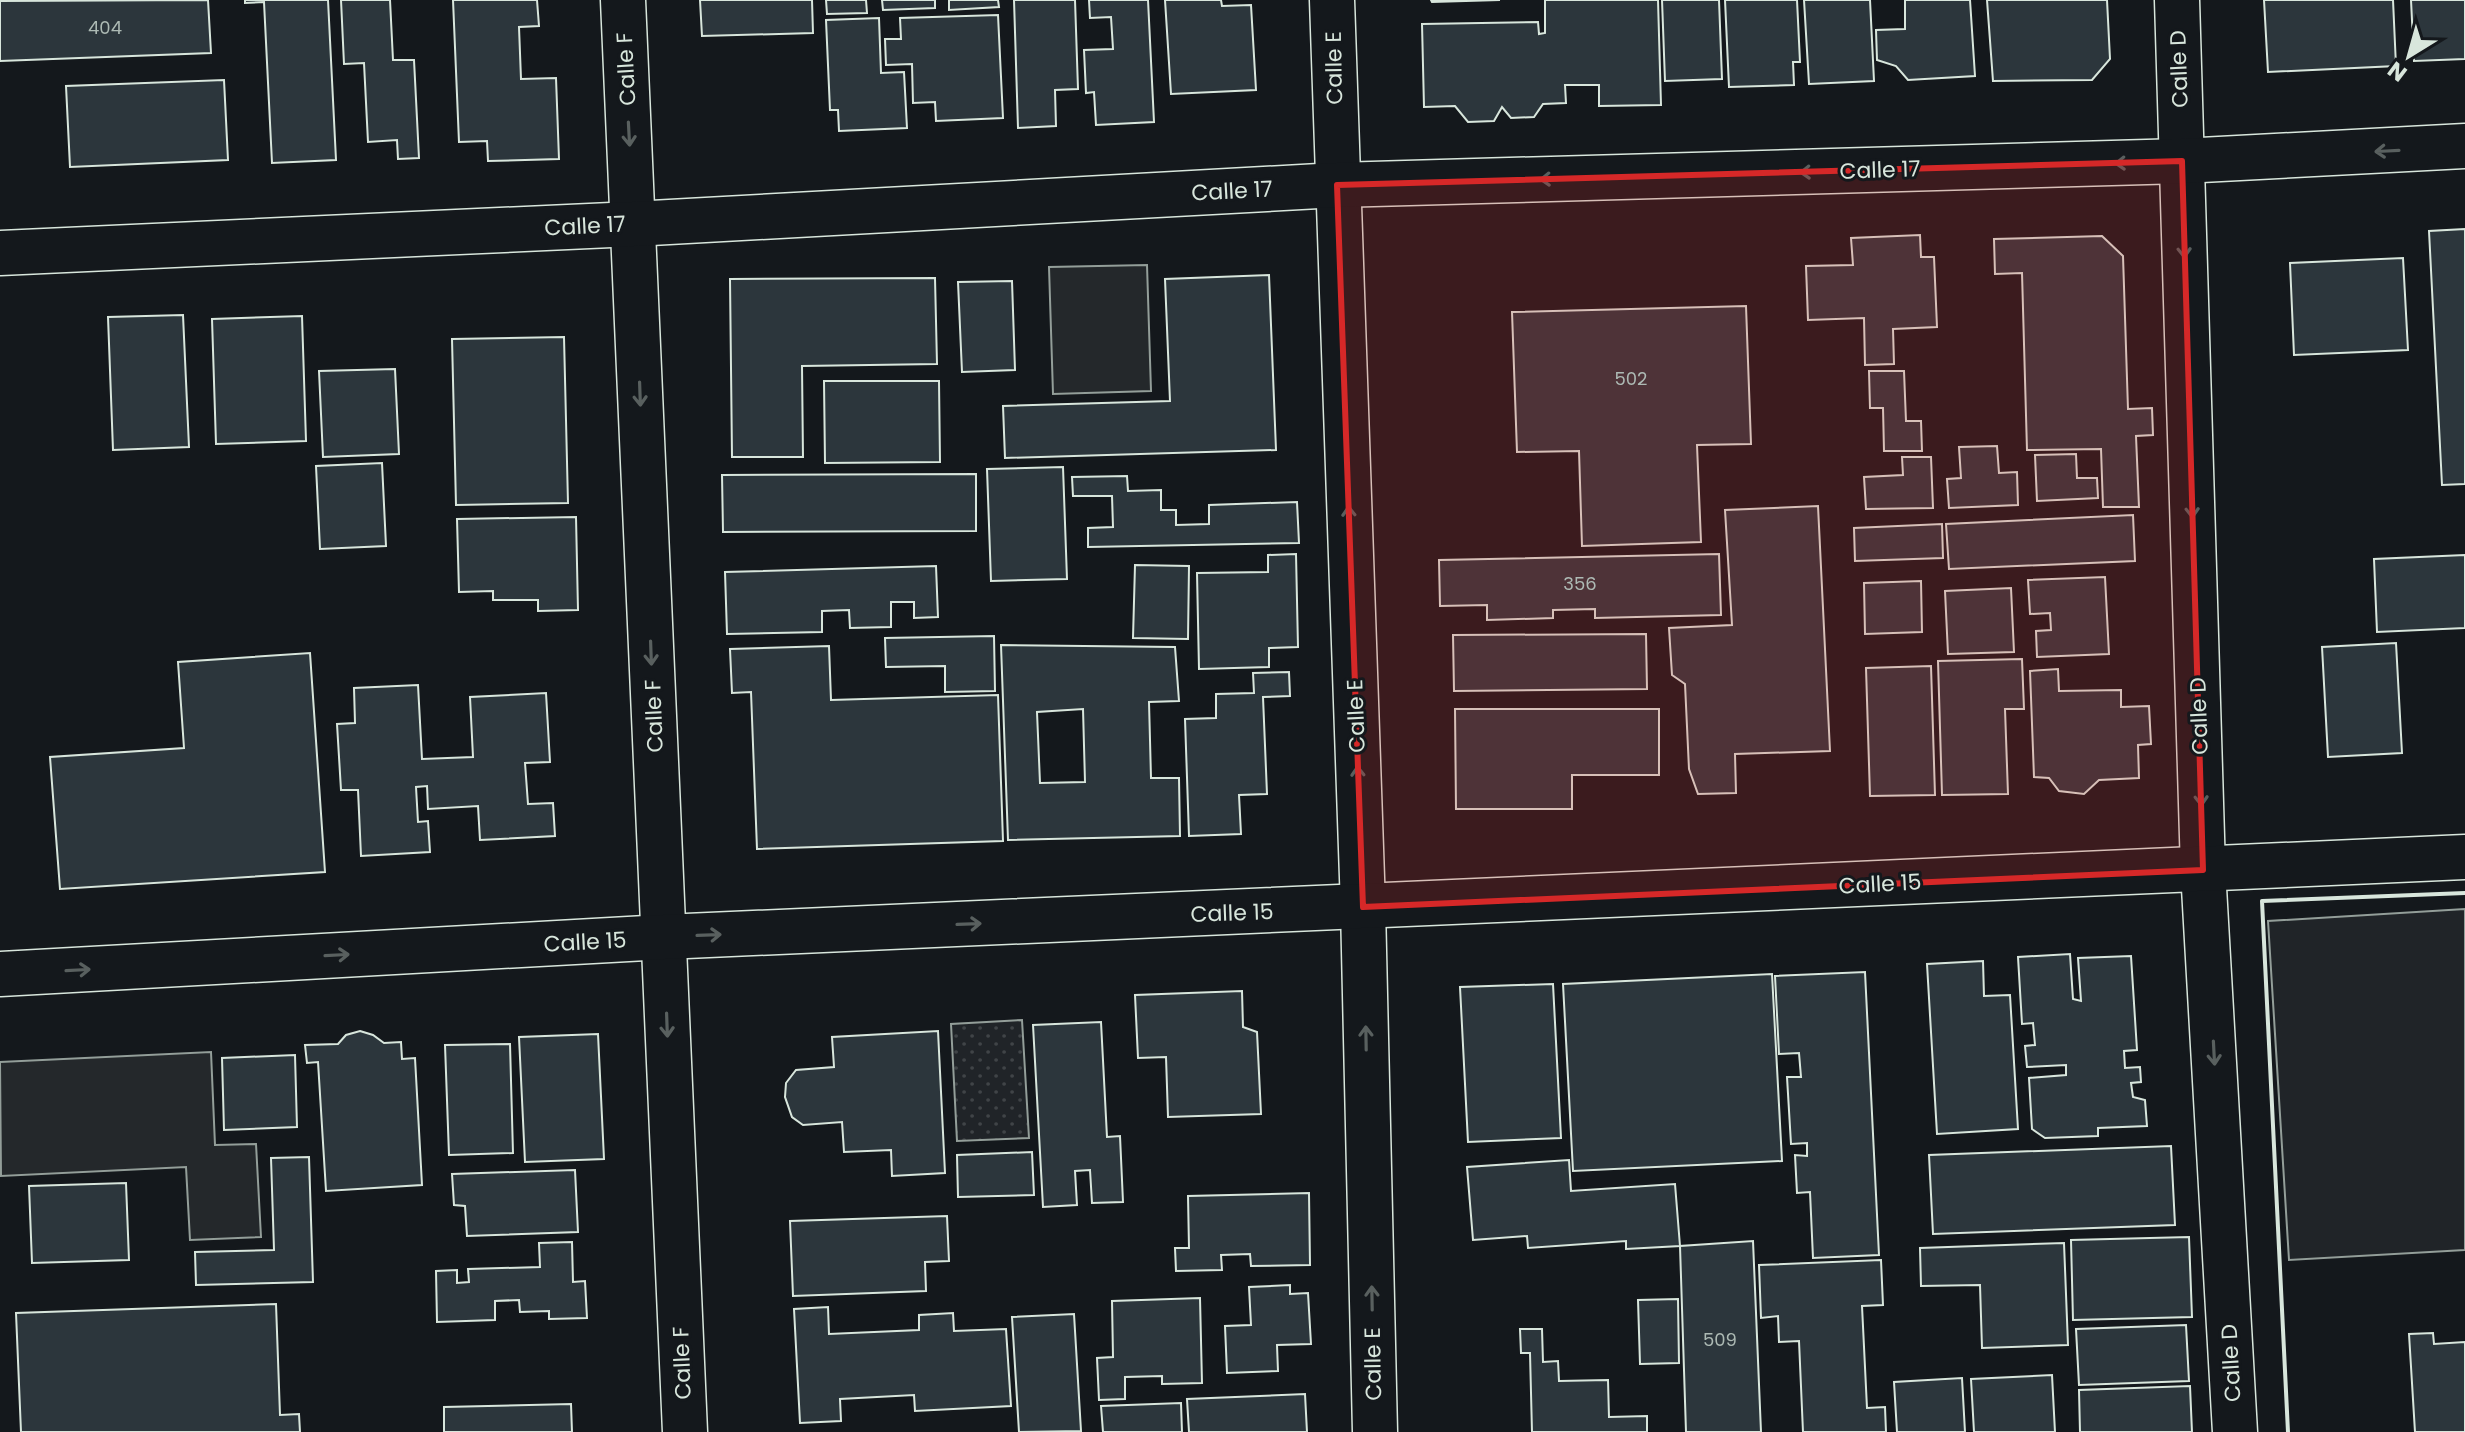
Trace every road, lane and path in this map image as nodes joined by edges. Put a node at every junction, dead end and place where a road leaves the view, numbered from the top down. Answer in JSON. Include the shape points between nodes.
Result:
{"nodes":[{"id":1,"x":623,"y":0,"type":"edge"},
{"id":2,"x":1332,"y":0,"type":"edge"},
{"id":3,"x":2177,"y":0,"type":"edge"},
{"id":4,"x":2465,"y":146,"type":"edge"},
{"id":5,"x":2182,"y":161,"type":"junction"},
{"id":6,"x":1337,"y":185,"type":"junction"},
{"id":7,"x":633,"y":224,"type":"junction"},
{"id":8,"x":0,"y":253,"type":"edge"},
{"id":9,"x":2465,"y":857,"type":"edge"},
{"id":10,"x":2203,"y":870,"type":"junction"},
{"id":11,"x":1363,"y":907,"type":"junction"},
{"id":12,"x":664,"y":937,"type":"junction"},
{"id":13,"x":0,"y":974,"type":"edge"},
{"id":14,"x":685,"y":1432,"type":"edge"},
{"id":15,"x":1375,"y":1432,"type":"edge"},
{"id":16,"x":2235,"y":1432,"type":"edge"}],
"edges":[{"from":1,"to":7,"type":"street","name":"Calle F","one_way":true},
{"from":2,"to":6,"type":"street","name":"Calle E"},
{"from":3,"to":5,"type":"street","name":"Calle D"},
{"from":4,"to":5,"type":"street","name":"Calle 17","one_way":true},
{"from":5,"to":6,"type":"street","name":"Calle 17","one_way":true},
{"from":5,"to":10,"type":"street","name":"Calle D","one_way":true},
{"from":6,"to":7,"type":"street","name":"Calle 17"},
{"from":11,"to":6,"type":"street","name":"Calle E","one_way":true},
{"from":7,"to":8,"type":"street","name":"Calle 17"},
{"from":7,"to":12,"type":"street","name":"Calle F","one_way":true},
{"from":9,"to":10,"type":"street","name":"Calle 15"},
{"from":10,"to":11,"type":"street","name":"Calle 15"},
{"from":10,"to":16,"type":"street","name":"Calle D","one_way":true},
{"from":12,"to":11,"type":"street","name":"Calle 15","one_way":true},
{"from":15,"to":11,"type":"street","name":"Calle E","one_way":true},
{"from":13,"to":12,"type":"street","name":"Calle 15","one_way":true},
{"from":12,"to":14,"type":"street","name":"Calle F","one_way":true}]}
